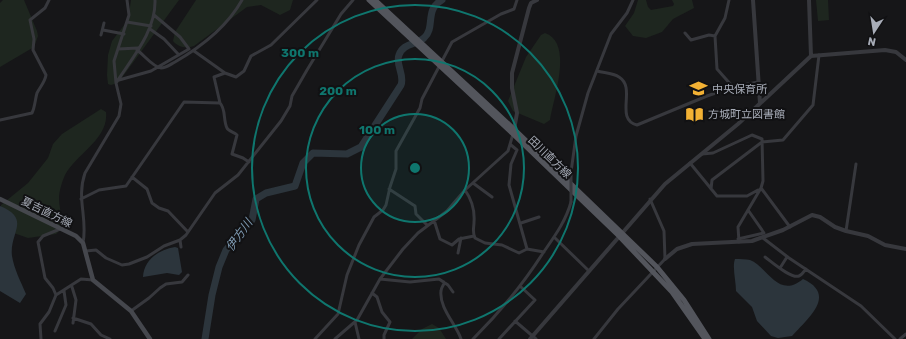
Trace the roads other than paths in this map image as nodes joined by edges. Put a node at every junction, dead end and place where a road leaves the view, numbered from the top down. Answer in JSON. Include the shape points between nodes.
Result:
{"nodes":[{"id":1,"x":49,"y":0,"type":"edge"},
{"id":2,"x":127,"y":0,"type":"edge"},
{"id":3,"x":132,"y":0,"type":"edge"},
{"id":4,"x":155,"y":0,"type":"edge"},
{"id":5,"x":242,"y":0,"type":"edge"},
{"id":6,"x":317,"y":0,"type":"edge"},
{"id":7,"x":353,"y":0,"type":"edge"},
{"id":8,"x":369,"y":0,"type":"edge"},
{"id":9,"x":375,"y":0,"type":"edge"},
{"id":10,"x":517,"y":0,"type":"edge"},
{"id":11,"x":537,"y":0,"type":"edge"},
{"id":12,"x":633,"y":0,"type":"edge"},
{"id":13,"x":729,"y":0,"type":"edge"},
{"id":14,"x":753,"y":0,"type":"edge"},
{"id":15,"x":809,"y":0,"type":"edge"},
{"id":16,"x":154,"y":15,"type":"junction"},
{"id":17,"x":127,"y":22,"type":"junction"},
{"id":18,"x":104,"y":23,"type":"dead end"},
{"id":19,"x":150,"y":28,"type":"junction"},
{"id":20,"x":103,"y":30,"type":"junction"},
{"id":21,"x":685,"y":33,"type":"dead end"},
{"id":22,"x":124,"y":34,"type":"junction"},
{"id":23,"x":102,"y":35,"type":"dead end"},
{"id":24,"x":715,"y":36,"type":"junction"},
{"id":25,"x":411,"y":37,"type":"junction"},
{"id":26,"x":118,"y":49,"type":"junction"},
{"id":27,"x":138,"y":49,"type":"junction"},
{"id":28,"x":194,"y":51,"type":"junction"},
{"id":29,"x":819,"y":54,"type":"junction"},
{"id":30,"x":179,"y":55,"type":"junction"},
{"id":31,"x":812,"y":56,"type":"junction"},
{"id":32,"x":906,"y":60,"type":"edge"},
{"id":33,"x":440,"y":64,"type":"junction"},
{"id":34,"x":157,"y":67,"type":"junction"},
{"id":35,"x":597,"y":71,"type":"junction"},
{"id":36,"x":225,"y":73,"type":"junction"},
{"id":37,"x":117,"y":81,"type":"junction"},
{"id":38,"x":758,"y":82,"type":"junction"},
{"id":39,"x":732,"y":87,"type":"junction"},
{"id":40,"x":220,"y":103,"type":"junction"},
{"id":41,"x":760,"y":103,"type":"junction"},
{"id":42,"x":0,"y":120,"type":"edge"},
{"id":43,"x":514,"y":132,"type":"junction"},
{"id":44,"x":762,"y":142,"type":"junction"},
{"id":45,"x":511,"y":145,"type":"junction"},
{"id":46,"x":702,"y":154,"type":"junction"},
{"id":47,"x":248,"y":162,"type":"junction"},
{"id":48,"x":690,"y":163,"type":"junction"},
{"id":49,"x":856,"y":164,"type":"dead end"},
{"id":50,"x":132,"y":177,"type":"junction"},
{"id":51,"x":473,"y":183,"type":"junction"},
{"id":52,"x":761,"y":188,"type":"junction"},
{"id":53,"x":389,"y":189,"type":"junction"},
{"id":54,"x":711,"y":189,"type":"junction"},
{"id":55,"x":465,"y":190,"type":"junction"},
{"id":56,"x":492,"y":197,"type":"dead end"},
{"id":57,"x":0,"y":199,"type":"edge"},
{"id":58,"x":81,"y":199,"type":"junction"},
{"id":59,"x":650,"y":199,"type":"junction"},
{"id":60,"x":748,"y":210,"type":"junction"},
{"id":61,"x":539,"y":217,"type":"dead end"},
{"id":62,"x":434,"y":220,"type":"junction"},
{"id":63,"x":521,"y":223,"type":"junction"},
{"id":64,"x":427,"y":225,"type":"junction"},
{"id":65,"x":790,"y":227,"type":"junction"},
{"id":66,"x":61,"y":228,"type":"junction"},
{"id":67,"x":846,"y":231,"type":"junction"},
{"id":68,"x":188,"y":232,"type":"junction"},
{"id":69,"x":620,"y":234,"type":"junction"},
{"id":70,"x":474,"y":236,"type":"junction"},
{"id":71,"x":461,"y":238,"type":"junction"},
{"id":72,"x":555,"y":238,"type":"junction"},
{"id":73,"x":763,"y":238,"type":"junction"},
{"id":74,"x":180,"y":240,"type":"junction"},
{"id":75,"x":739,"y":241,"type":"junction"},
{"id":76,"x":83,"y":242,"type":"junction"},
{"id":77,"x":181,"y":247,"type":"dead end"},
{"id":78,"x":527,"y":249,"type":"junction"},
{"id":79,"x":906,"y":249,"type":"edge"},
{"id":80,"x":86,"y":251,"type":"junction"},
{"id":81,"x":544,"y":252,"type":"junction"},
{"id":82,"x":458,"y":253,"type":"dead end"},
{"id":83,"x":766,"y":257,"type":"dead end"},
{"id":84,"x":787,"y":257,"type":"junction"},
{"id":85,"x":666,"y":259,"type":"junction"},
{"id":86,"x":780,"y":268,"type":"junction"},
{"id":87,"x":655,"y":269,"type":"junction"},
{"id":88,"x":806,"y":269,"type":"junction"},
{"id":89,"x":589,"y":270,"type":"junction"},
{"id":90,"x":188,"y":275,"type":"dead end"},
{"id":91,"x":380,"y":279,"type":"junction"},
{"id":92,"x":93,"y":280,"type":"junction"},
{"id":93,"x":444,"y":282,"type":"junction"},
{"id":94,"x":72,"y":287,"type":"junction"},
{"id":95,"x":521,"y":287,"type":"junction"},
{"id":96,"x":64,"y":291,"type":"junction"},
{"id":97,"x":453,"y":292,"type":"dead end"},
{"id":98,"x":372,"y":293,"type":"junction"},
{"id":99,"x":56,"y":296,"type":"junction"},
{"id":100,"x":131,"y":311,"type":"junction"},
{"id":101,"x":73,"y":318,"type":"junction"},
{"id":102,"x":515,"y":321,"type":"junction"},
{"id":103,"x":355,"y":322,"type":"junction"},
{"id":104,"x":73,"y":323,"type":"dead end"},
{"id":105,"x":55,"y":332,"type":"dead end"},
{"id":106,"x":905,"y":336,"type":"edge"},
{"id":107,"x":533,"y":338,"type":"edge"},
{"id":108,"x":42,"y":339,"type":"edge"},
{"id":109,"x":110,"y":339,"type":"edge"},
{"id":110,"x":149,"y":339,"type":"edge"},
{"id":111,"x":316,"y":339,"type":"edge"},
{"id":112,"x":335,"y":339,"type":"edge"},
{"id":113,"x":359,"y":339,"type":"edge"},
{"id":114,"x":384,"y":339,"type":"edge"},
{"id":115,"x":461,"y":339,"type":"edge"},
{"id":116,"x":474,"y":339,"type":"edge"},
{"id":117,"x":499,"y":339,"type":"edge"},
{"id":118,"x":594,"y":339,"type":"edge"},
{"id":119,"x":705,"y":339,"type":"edge"},
{"id":120,"x":709,"y":339,"type":"edge"},
{"id":121,"x":895,"y":339,"type":"edge"},
{"id":122,"x":900,"y":339,"type":"edge"}],
"edges":[{"from":1,"to":42,"type":"street","via":[[45,8],[30,20],[33,50],[46,75],[34,109],[32,113]]},
{"from":2,"to":3,"type":"street"},
{"from":2,"to":17,"type":"street"},
{"from":4,"to":16,"type":"street"},
{"from":5,"to":28,"type":"street","via":[[230,18]]},
{"from":6,"to":36,"type":"street","via":[[271,45],[251,56],[240,75],[236,77]]},
{"from":7,"to":47,"type":"street","via":[[307,70],[281,121]]},
{"from":8,"to":25,"type":"main road","name":"田川直方線"},
{"from":9,"to":25,"type":"main road","name":"田川直方線"},
{"from":10,"to":33,"type":"street","via":[[514,9],[454,40]]},
{"from":11,"to":43,"type":"street","via":[[531,3],[529,8],[512,73],[517,113]]},
{"from":12,"to":35,"type":"street","via":[[627,13],[611,34]]},
{"from":13,"to":24,"type":"street","via":[[725,18]]},
{"from":14,"to":38,"type":"street"},
{"from":15,"to":31,"type":"street"},
{"from":16,"to":19,"type":"street"},
{"from":16,"to":30,"type":"street","via":[[180,37],[189,49]]},
{"from":17,"to":19,"type":"street"},
{"from":17,"to":22,"type":"street"},
{"from":18,"to":20,"type":"street"},
{"from":19,"to":27,"type":"street"},
{"from":19,"to":30,"type":"street"},
{"from":20,"to":22,"type":"street"},
{"from":20,"to":23,"type":"street"},
{"from":21,"to":24,"type":"street","via":[[691,40]]},
{"from":22,"to":26,"type":"street"},
{"from":24,"to":39,"type":"street","via":[[717,69]]},
{"from":25,"to":33,"type":"main road","name":"田川直方線"},
{"from":26,"to":27,"type":"street"},
{"from":26,"to":37,"type":"street","via":[[114,64]]},
{"from":27,"to":34,"type":"street"},
{"from":27,"to":37,"type":"street"},
{"from":28,"to":34,"type":"street","via":[[164,68]]},
{"from":28,"to":36,"type":"street"},
{"from":29,"to":31,"type":"street"},
{"from":29,"to":32,"type":"street","via":[[884,50],[896,52]]},
{"from":29,"to":44,"type":"street","via":[[813,105],[786,138],[781,141]]},
{"from":30,"to":34,"type":"street"},
{"from":31,"to":41,"type":"street"},
{"from":33,"to":43,"type":"main road","name":"田川直方線"},
{"from":33,"to":53,"type":"street","via":[[420,108],[396,151],[396,168]]},
{"from":34,"to":37,"type":"street"},
{"from":35,"to":39,"type":"street","via":[[622,80],[626,88],[627,118],[637,125]]},
{"from":35,"to":72,"type":"street","bridge":true,"via":[[576,136],[571,172],[571,202]]},
{"from":36,"to":40,"type":"street","via":[[214,77]]},
{"from":37,"to":58,"type":"street","via":[[121,110],[115,125],[85,173]]},
{"from":38,"to":39,"type":"street"},
{"from":38,"to":41,"type":"street"},
{"from":40,"to":47,"type":"street","via":[[228,130],[237,135],[232,154]]},
{"from":40,"to":50,"type":"street","via":[[184,102]]},
{"from":41,"to":46,"type":"street"},
{"from":43,"to":45,"type":"street"},
{"from":43,"to":69,"type":"main road","name":"田川直方線"},
{"from":44,"to":46,"type":"street","via":[[757,136],[752,135],[713,153]]},
{"from":44,"to":52,"type":"street"},
{"from":44,"to":54,"type":"street","via":[[712,180]]},
{"from":45,"to":51,"type":"street","via":[[508,151]]},
{"from":45,"to":63,"type":"street","via":[[517,150],[511,164],[509,185]]},
{"from":46,"to":48,"type":"street"},
{"from":47,"to":68,"type":"street","via":[[238,175],[215,193]]},
{"from":48,"to":54,"type":"street"},
{"from":48,"to":59,"type":"street"},
{"from":49,"to":67,"type":"street"},
{"from":50,"to":58,"type":"street","via":[[126,186],[99,190]]},
{"from":50,"to":68,"type":"street","via":[[147,189],[152,203],[168,211]]},
{"from":51,"to":55,"type":"street"},
{"from":51,"to":56,"type":"street"},
{"from":52,"to":54,"type":"street","via":[[740,197],[720,197]]},
{"from":52,"to":60,"type":"street"},
{"from":52,"to":65,"type":"street"},
{"from":53,"to":64,"type":"street","via":[[416,206],[416,214]]},
{"from":53,"to":111,"type":"street","via":[[385,207],[374,217],[359,245],[347,275],[338,314]]},
{"from":55,"to":62,"type":"street","via":[[447,211]]},
{"from":55,"to":70,"type":"street","via":[[472,200]]},
{"from":57,"to":66,"type":"main road","name":"夏吉直方線"},
{"from":58,"to":76,"type":"street"},
{"from":59,"to":69,"type":"street"},
{"from":59,"to":85,"type":"street","via":[[664,231]]},
{"from":60,"to":75,"type":"street","via":[[738,227]]},
{"from":60,"to":75,"type":"street","via":[[764,233]]},
{"from":61,"to":63,"type":"street"},
{"from":62,"to":64,"type":"street"},
{"from":62,"to":71,"type":"street","via":[[440,239],[452,245]]},
{"from":63,"to":78,"type":"street"},
{"from":64,"to":91,"type":"street","via":[[403,249]]},
{"from":65,"to":67,"type":"street","via":[[816,215]]},
{"from":65,"to":73,"type":"street"},
{"from":66,"to":76,"type":"main road","name":"夏吉直方線"},
{"from":66,"to":99,"type":"street","via":[[44,236],[38,242],[45,278]]},
{"from":67,"to":79,"type":"street"},
{"from":68,"to":74,"type":"street"},
{"from":69,"to":87,"type":"main road","name":"田川直方線"},
{"from":69,"to":89,"type":"street"},
{"from":70,"to":71,"type":"street"},
{"from":70,"to":78,"type":"street","via":[[485,243],[502,245],[519,253]]},
{"from":71,"to":82,"type":"street"},
{"from":72,"to":81,"type":"street"},
{"from":72,"to":89,"type":"street"},
{"from":73,"to":75,"type":"street"},
{"from":73,"to":84,"type":"street"},
{"from":74,"to":77,"type":"street"},
{"from":74,"to":80,"type":"street","via":[[129,264],[106,258],[96,250]]},
{"from":75,"to":85,"type":"street","via":[[692,244],[677,249]]},
{"from":76,"to":80,"type":"main road"},
{"from":78,"to":81,"type":"street"},
{"from":80,"to":92,"type":"main road"},
{"from":81,"to":95,"type":"street"},
{"from":83,"to":86,"type":"street"},
{"from":84,"to":86,"type":"street"},
{"from":84,"to":88,"type":"street"},
{"from":85,"to":87,"type":"street"},
{"from":86,"to":88,"type":"street","via":[[798,276]]},
{"from":87,"to":118,"type":"street"},
{"from":87,"to":119,"type":"main road","name":"田川直方線"},
{"from":87,"to":120,"type":"main road","name":"田川直方線","via":[[684,300]]},
{"from":88,"to":121,"type":"street","via":[[861,306]]},
{"from":89,"to":107,"type":"street"},
{"from":90,"to":100,"type":"street","via":[[182,282],[166,284]]},
{"from":91,"to":93,"type":"street","via":[[425,282],[435,278]]},
{"from":91,"to":98,"type":"street"},
{"from":92,"to":94,"type":"street","via":[[81,280]]},
{"from":92,"to":100,"type":"main road"},
{"from":93,"to":97,"type":"street"},
{"from":93,"to":115,"type":"street","via":[[441,290],[444,302]]},
{"from":94,"to":96,"type":"street"},
{"from":94,"to":101,"type":"street","via":[[76,300]]},
{"from":95,"to":102,"type":"street","via":[[535,300]]},
{"from":95,"to":116,"type":"street"},
{"from":96,"to":99,"type":"street"},
{"from":96,"to":105,"type":"street","via":[[66,305]]},
{"from":98,"to":103,"type":"street"},
{"from":98,"to":114,"type":"street","via":[[377,297],[382,312],[390,322]]},
{"from":99,"to":108,"type":"street","via":[[40,324]]},
{"from":100,"to":110,"type":"main road"},
{"from":101,"to":104,"type":"street"},
{"from":101,"to":109,"type":"street","via":[[91,324],[101,336]]},
{"from":102,"to":107,"type":"street"},
{"from":102,"to":117,"type":"street"},
{"from":103,"to":112,"type":"street"},
{"from":103,"to":113,"type":"street"},
{"from":106,"to":122,"type":"street"}]}
